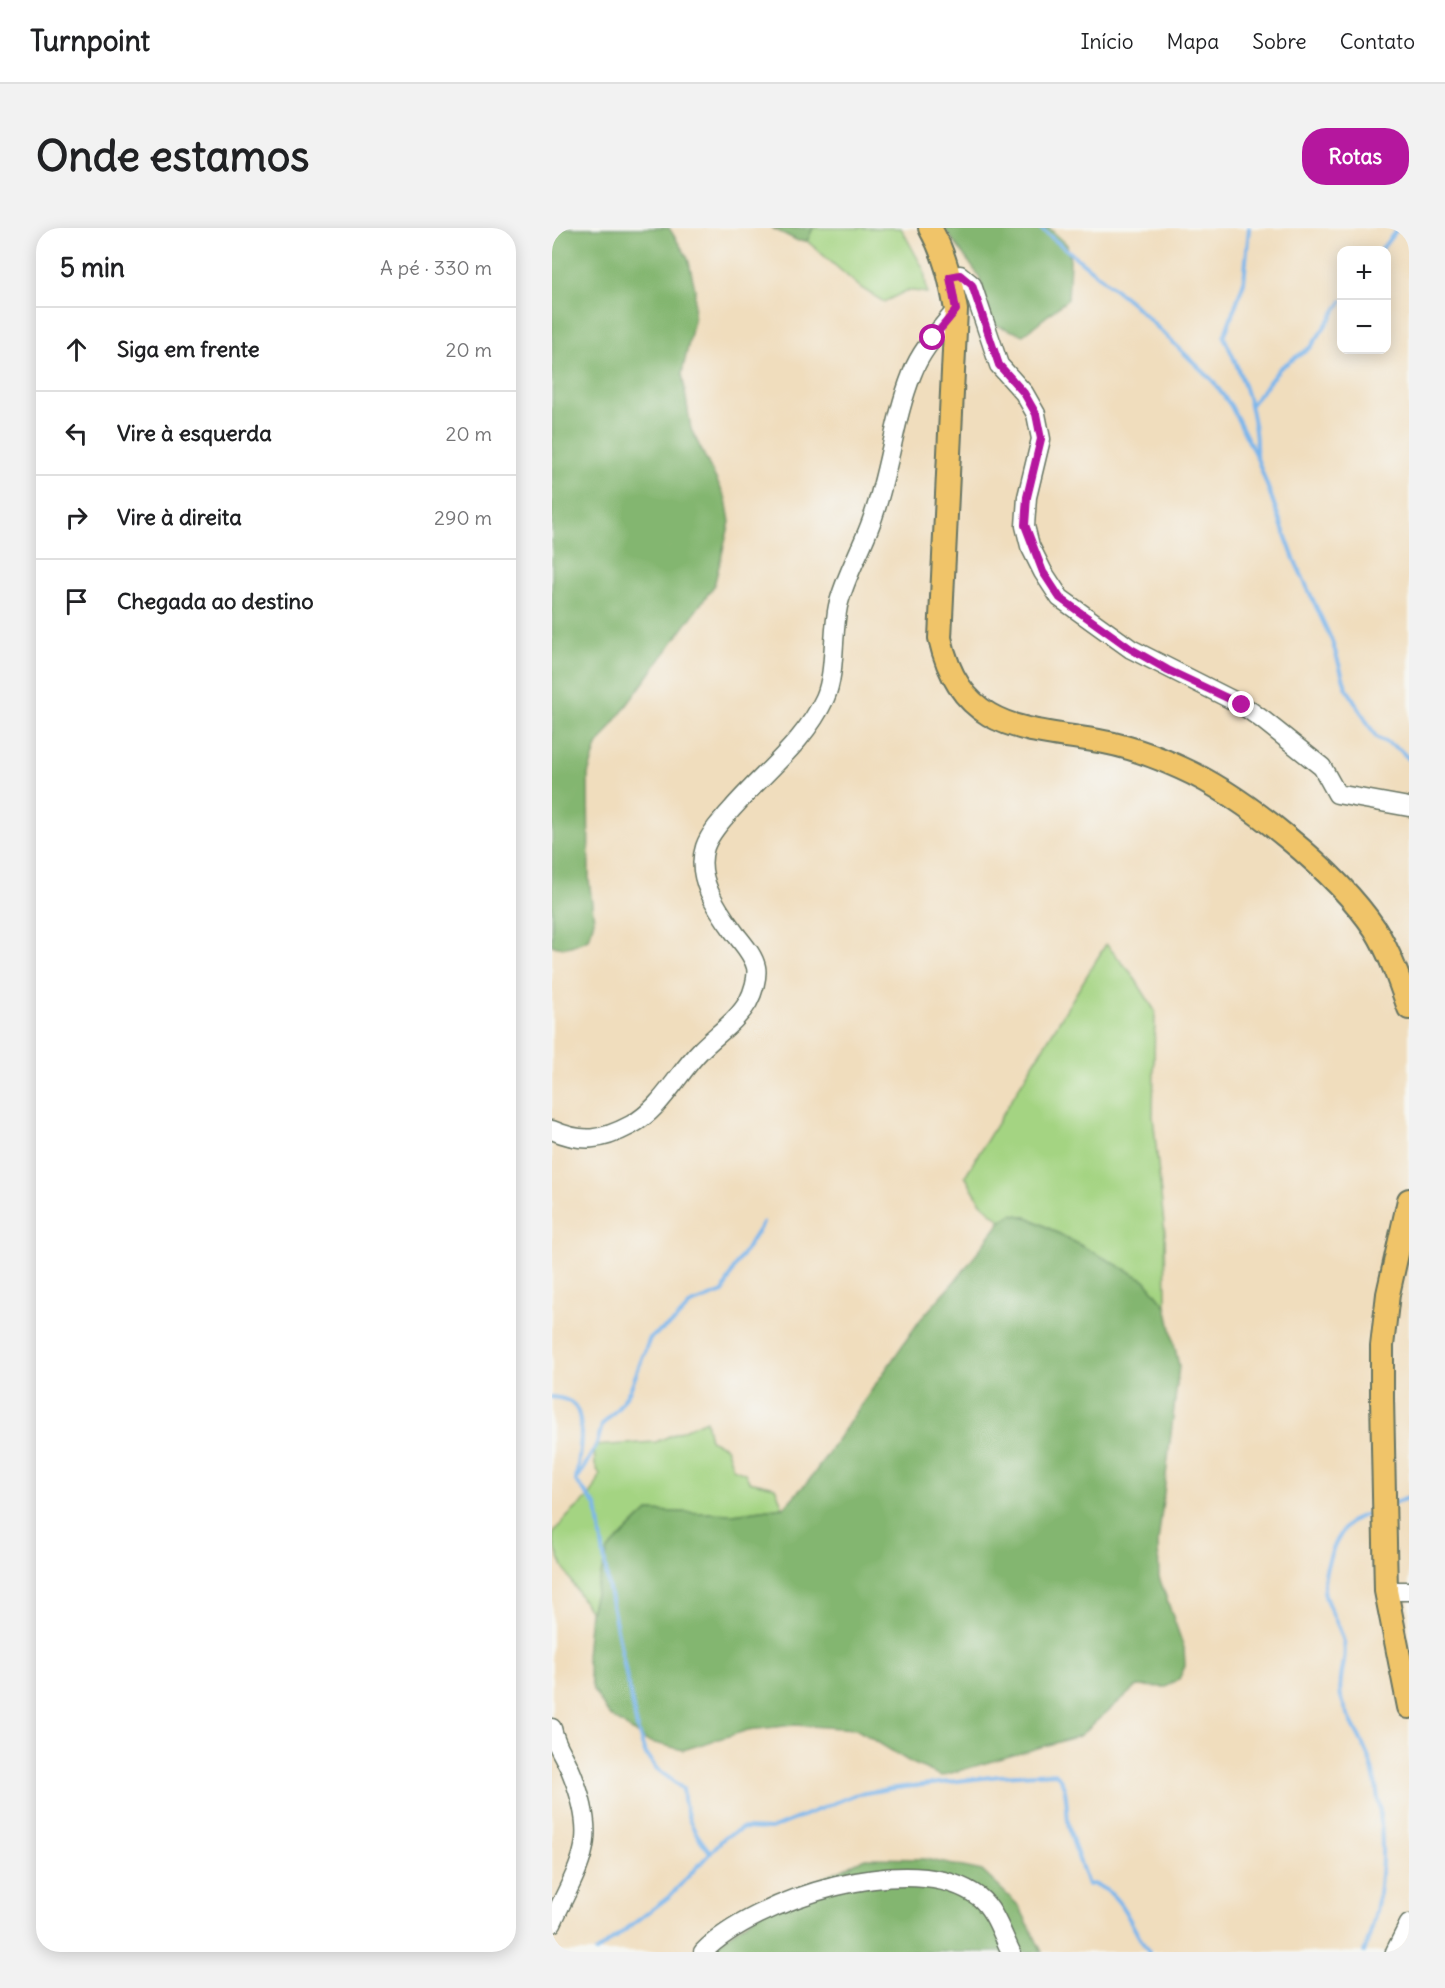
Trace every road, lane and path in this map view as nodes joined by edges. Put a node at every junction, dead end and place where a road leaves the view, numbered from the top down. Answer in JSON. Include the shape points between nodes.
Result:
{"nodes":[{"id":1,"x":930,"y":228,"type":"edge"},
{"id":2,"x":950,"y":277,"type":"junction"},
{"id":3,"x":956,"y":310,"type":"junction"},
{"id":4,"x":1409,"y":807,"type":"edge"},
{"id":5,"x":1409,"y":1008,"type":"edge"},
{"id":6,"x":552,"y":1130,"type":"edge"},
{"id":7,"x":1409,"y":1200,"type":"edge"},
{"id":8,"x":1386,"y":1591,"type":"junction"},
{"id":9,"x":1409,"y":1591,"type":"edge"},
{"id":10,"x":1407,"y":1674,"type":"edge"},
{"id":11,"x":1409,"y":1707,"type":"edge"},
{"id":12,"x":552,"y":1728,"type":"edge"},
{"id":13,"x":552,"y":1923,"type":"edge"},
{"id":14,"x":1409,"y":1924,"type":"edge"},
{"id":15,"x":703,"y":1952,"type":"edge"},
{"id":16,"x":1011,"y":1952,"type":"edge"},
{"id":17,"x":1395,"y":1952,"type":"edge"}],
"edges":[{"from":1,"to":2,"type":"main road"},
{"from":2,"to":3,"type":"main road"},
{"from":2,"to":4,"type":"street","via":[[960,275],[972,285],[999,365],[1024,393],[1036,414],[1041,439],[1027,497],[1025,525],[1043,572],[1060,598],[1131,649],[1242,705],[1322,767],[1337,794]]},
{"from":3,"to":5,"type":"main road","via":[[940,638],[946,663],[957,684],[971,701],[1016,728],[1105,742],[1149,755],[1192,773],[1248,807],[1353,900],[1376,931]]},
{"from":3,"to":6,"type":"street","via":[[912,372],[874,516],[842,591],[833,628],[826,696],[807,727],[720,822],[705,846],[704,878],[718,909],[749,952],[756,969],[754,990],[737,1017],[700,1051],[654,1108],[634,1124],[598,1138],[576,1140]]},
{"from":7,"to":8,"type":"main road","via":[[1388,1294],[1382,1346]]},
{"from":8,"to":9,"type":"street"},
{"from":8,"to":10,"type":"main road"},
{"from":10,"to":11,"type":"main road"},
{"from":12,"to":13,"type":"street","via":[[572,1774],[587,1834],[582,1859]]},
{"from":14,"to":17,"type":"street"},
{"from":15,"to":16,"type":"street","via":[[743,1923],[826,1888],[858,1880],[902,1877],[940,1881],[977,1896],[990,1909]]}]}
